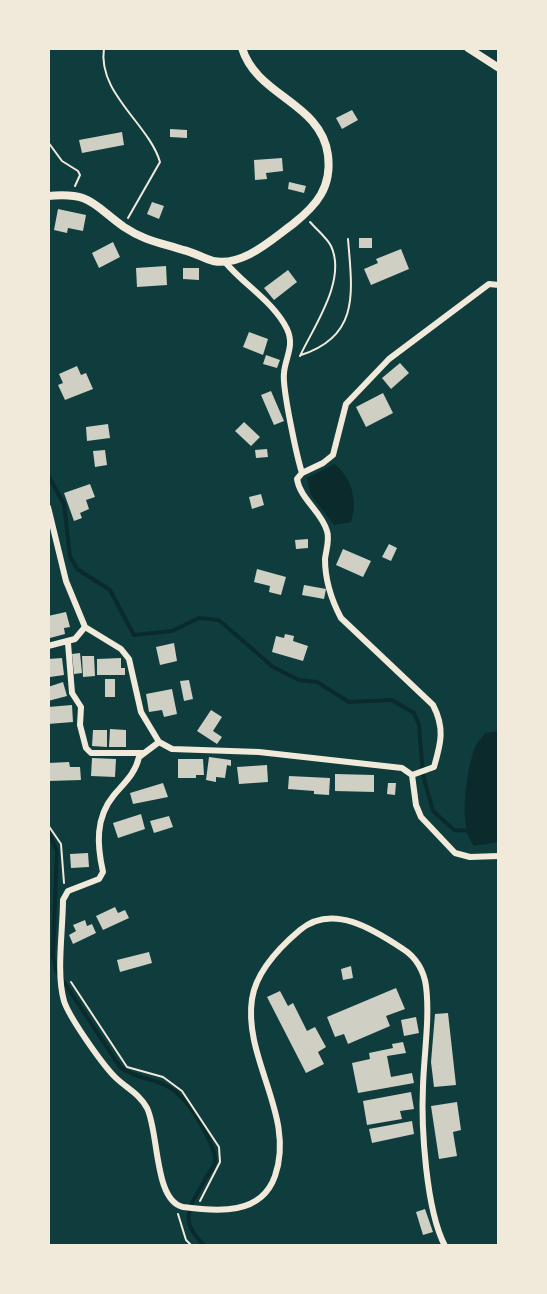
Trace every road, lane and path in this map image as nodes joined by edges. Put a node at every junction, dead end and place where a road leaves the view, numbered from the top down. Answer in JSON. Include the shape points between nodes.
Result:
{"nodes":[{"id":1,"x":104,"y":48,"type":"edge"},
{"id":2,"x":242,"y":48,"type":"edge"},
{"id":3,"x":468,"y":48,"type":"edge"},
{"id":4,"x":499,"y":68,"type":"edge"},
{"id":5,"x":48,"y":142,"type":"edge"},
{"id":6,"x":71,"y":194,"type":"junction"},
{"id":7,"x":48,"y":196,"type":"edge"},
{"id":8,"x":304,"y":215,"type":"junction"},
{"id":9,"x":123,"y":226,"type":"junction"},
{"id":10,"x":348,"y":239,"type":"dead end"},
{"id":11,"x":225,"y":262,"type":"junction"},
{"id":12,"x":499,"y":285,"type":"edge"},
{"id":13,"x":290,"y":356,"type":"junction"},
{"id":14,"x":300,"y":356,"type":"junction"},
{"id":15,"x":302,"y":473,"type":"junction"},
{"id":16,"x":48,"y":507,"type":"edge"},
{"id":17,"x":84,"y":627,"type":"junction"},
{"id":18,"x":68,"y":643,"type":"junction"},
{"id":19,"x":48,"y":646,"type":"edge"},
{"id":20,"x":159,"y":742,"type":"junction"},
{"id":21,"x":142,"y":753,"type":"junction"},
{"id":22,"x":415,"y":774,"type":"junction"},
{"id":23,"x":48,"y":825,"type":"edge"},
{"id":24,"x":499,"y":856,"type":"edge"},
{"id":25,"x":68,"y":891,"type":"junction"},
{"id":26,"x":62,"y":969,"type":"junction"},
{"id":27,"x":179,"y":1206,"type":"junction"},
{"id":28,"x":196,"y":1208,"type":"junction"},
{"id":29,"x":192,"y":1246,"type":"edge"},
{"id":30,"x":445,"y":1246,"type":"edge"}],
"edges":[{"from":1,"to":9,"type":"path","via":[[110,80],[129,115],[156,149],[160,162]]},
{"from":2,"to":8,"type":"street","via":[[258,78],[305,113],[321,133],[328,154],[325,193]]},
{"from":3,"to":4,"type":"street"},
{"from":5,"to":6,"type":"path","via":[[62,161],[80,175]]},
{"from":6,"to":7,"type":"street"},
{"from":6,"to":9,"type":"street","via":[[89,200]]},
{"from":8,"to":11,"type":"street","via":[[262,248]]},
{"from":8,"to":14,"type":"path","via":[[331,246],[335,266],[332,288]]},
{"from":9,"to":11,"type":"street","via":[[144,240]]},
{"from":10,"to":14,"type":"path","via":[[352,294],[341,332],[315,351]]},
{"from":11,"to":13,"type":"street","via":[[283,322],[291,340]]},
{"from":12,"to":15,"type":"street","via":[[489,284],[389,359],[346,404],[333,455]]},
{"from":13,"to":14,"type":"path"},
{"from":13,"to":15,"type":"street","via":[[284,374]]},
{"from":15,"to":22,"type":"street","via":[[297,479],[298,487],[326,526],[325,561],[332,602],[340,618],[433,705],[440,719],[443,736],[434,767]]},
{"from":16,"to":17,"type":"street","via":[[66,581]]},
{"from":17,"to":18,"type":"street"},
{"from":17,"to":20,"type":"street","via":[[121,649],[129,659],[141,712]]},
{"from":18,"to":19,"type":"street"},
{"from":18,"to":21,"type":"street","via":[[72,693],[81,707],[80,725],[86,748],[91,753]]},
{"from":20,"to":21,"type":"street"},
{"from":20,"to":22,"type":"street","via":[[172,749],[259,752],[402,768]]},
{"from":21,"to":25,"type":"street","via":[[135,772],[112,798],[98,828],[97,847],[103,872],[99,879]]},
{"from":22,"to":24,"type":"street","via":[[416,805],[421,817],[455,853]]},
{"from":23,"to":25,"type":"path","via":[[61,844],[62,880]]},
{"from":25,"to":26,"type":"street","via":[[63,900]]},
{"from":26,"to":27,"type":"street","via":[[62,987],[70,1014],[115,1077],[134,1091],[147,1108],[163,1185],[169,1198]]},
{"from":26,"to":28,"type":"path","via":[[127,1067],[163,1077],[182,1091],[219,1147],[220,1162]]},
{"from":27,"to":28,"type":"street"},
{"from":27,"to":29,"type":"path","via":[[186,1240]]},
{"from":28,"to":30,"type":"street","via":[[228,1210],[247,1206],[261,1200],[272,1186],[280,1161],[278,1120],[253,1030],[252,998],[260,975],[285,943],[308,923],[323,917],[340,917],[411,954],[422,970],[426,985],[423,1120],[432,1206]]}]}
